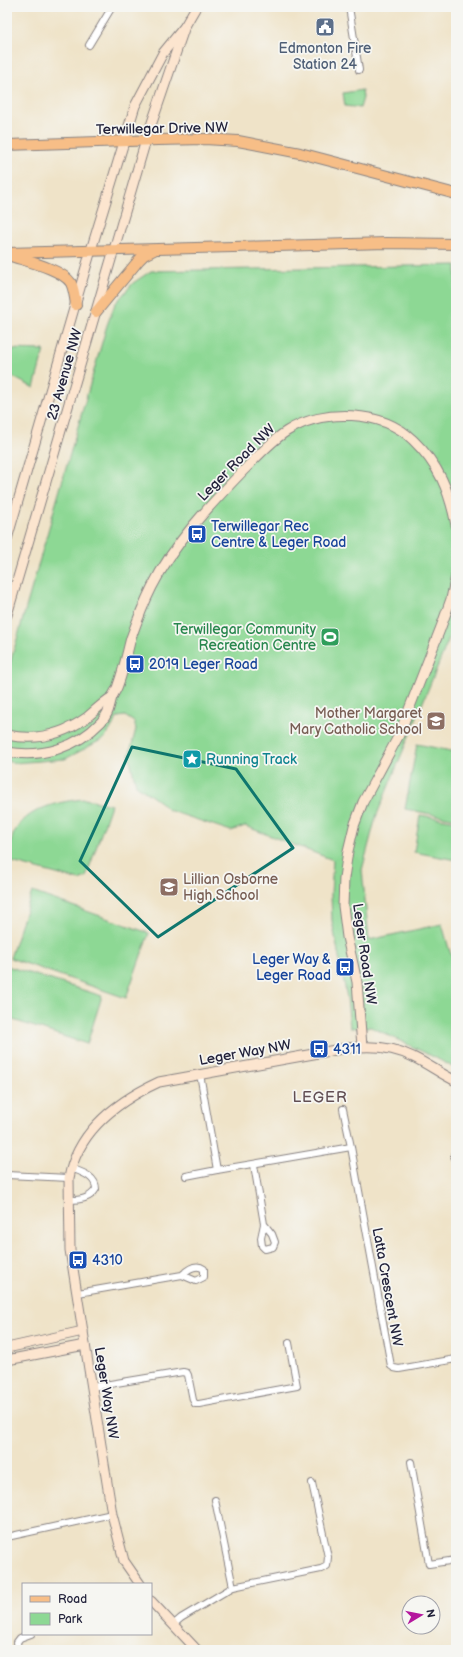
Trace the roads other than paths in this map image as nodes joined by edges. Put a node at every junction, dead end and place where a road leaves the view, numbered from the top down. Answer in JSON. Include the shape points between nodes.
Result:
{"nodes":[{"id":1,"x":112,"y":7,"type":"edge"},
{"id":2,"x":196,"y":7,"type":"edge"},
{"id":3,"x":349,"y":7,"type":"edge"},
{"id":4,"x":185,"y":26,"type":"junction"},
{"id":5,"x":89,"y":45,"type":"dead end"},
{"id":6,"x":359,"y":70,"type":"dead end"},
{"id":7,"x":146,"y":140,"type":"junction"},
{"id":8,"x":124,"y":141,"type":"junction"},
{"id":9,"x":7,"y":145,"type":"edge"},
{"id":10,"x":456,"y":194,"type":"edge"},
{"id":11,"x":456,"y":244,"type":"edge"},
{"id":12,"x":162,"y":248,"type":"junction"},
{"id":13,"x":91,"y":250,"type":"junction"},
{"id":14,"x":114,"y":250,"type":"junction"},
{"id":15,"x":7,"y":254,"type":"edge"},
{"id":16,"x":76,"y":304,"type":"junction"},
{"id":17,"x":96,"y":312,"type":"junction"},
{"id":18,"x":456,"y":525,"type":"edge"},
{"id":19,"x":7,"y":539,"type":"edge"},
{"id":20,"x":456,"y":576,"type":"edge"},
{"id":21,"x":7,"y":615,"type":"edge"},
{"id":22,"x":112,"y":697,"type":"junction"},
{"id":23,"x":7,"y":735,"type":"edge"},
{"id":24,"x":7,"y":752,"type":"edge"},
{"id":25,"x":362,"y":1046,"type":"junction"},
{"id":26,"x":200,"y":1074,"type":"junction"},
{"id":27,"x":456,"y":1081,"type":"edge"},
{"id":28,"x":343,"y":1109,"type":"dead end"},
{"id":29,"x":351,"y":1147,"type":"junction"},
{"id":30,"x":456,"y":1148,"type":"edge"},
{"id":31,"x":456,"y":1160,"type":"edge"},
{"id":32,"x":254,"y":1165,"type":"junction"},
{"id":33,"x":218,"y":1170,"type":"junction"},
{"id":34,"x":70,"y":1173,"type":"junction"},
{"id":35,"x":7,"y":1175,"type":"edge"},
{"id":36,"x":186,"y":1176,"type":"dead end"},
{"id":37,"x":68,"y":1200,"type":"junction"},
{"id":38,"x":264,"y":1224,"type":"dead end"},
{"id":39,"x":182,"y":1276,"type":"dead end"},
{"id":40,"x":78,"y":1293,"type":"junction"},
{"id":41,"x":83,"y":1331,"type":"junction"},
{"id":42,"x":289,"y":1343,"type":"dead end"},
{"id":43,"x":85,"y":1345,"type":"junction"},
{"id":44,"x":7,"y":1348,"type":"edge"},
{"id":45,"x":456,"y":1359,"type":"edge"},
{"id":46,"x":7,"y":1360,"type":"edge"},
{"id":47,"x":92,"y":1387,"type":"junction"},
{"id":48,"x":411,"y":1462,"type":"dead end"},
{"id":49,"x":312,"y":1483,"type":"dead end"},
{"id":50,"x":215,"y":1500,"type":"dead end"},
{"id":51,"x":112,"y":1514,"type":"junction"},
{"id":52,"x":7,"y":1537,"type":"edge"},
{"id":53,"x":456,"y":1560,"type":"edge"},
{"id":54,"x":139,"y":1583,"type":"edge"},
{"id":55,"x":233,"y":1587,"type":"junction"},
{"id":56,"x":152,"y":1602,"type":"edge"},
{"id":57,"x":173,"y":1625,"type":"junction"},
{"id":58,"x":28,"y":1635,"type":"edge"},
{"id":59,"x":18,"y":1650,"type":"edge"},
{"id":60,"x":197,"y":1650,"type":"edge"}],
"edges":[{"from":1,"to":5,"type":"street"},
{"from":2,"to":4,"type":"street"},
{"from":3,"to":6,"type":"street"},
{"from":4,"to":7,"type":"street","name":"23 Avenue NW"},
{"from":4,"to":8,"type":"street","name":"23 Avenue NW","via":[[164,53],[145,86],[135,106]]},
{"from":7,"to":8,"type":"main road","name":"Terwillegar Drive NW"},
{"from":7,"to":10,"type":"main road","name":"Terwillegar Drive NW","via":[[238,141],[272,147]]},
{"from":7,"to":14,"type":"street","name":"23 Avenue NW"},
{"from":8,"to":9,"type":"main road","name":"Terwillegar Drive NW"},
{"from":8,"to":13,"type":"street","name":"23 Avenue NW"},
{"from":11,"to":12,"type":"main road"},
{"from":12,"to":14,"type":"main road"},
{"from":12,"to":17,"type":"main road","via":[[148,253],[139,260]]},
{"from":13,"to":14,"type":"main road"},
{"from":13,"to":15,"type":"main road"},
{"from":13,"to":16,"type":"street","name":"23 Avenue NW"},
{"from":14,"to":17,"type":"street","name":"23 Avenue NW"},
{"from":15,"to":16,"type":"main road","via":[[66,277],[73,288]]},
{"from":16,"to":19,"type":"street","name":"23 Avenue NW"},
{"from":17,"to":21,"type":"street","name":"23 Avenue NW"},
{"from":18,"to":22,"type":"street","name":"Leger Road NW","via":[[450,498],[435,465],[412,439],[401,431],[365,417],[341,415],[308,421],[288,430],[270,444],[216,499],[176,548],[153,586],[136,624]]},
{"from":20,"to":25,"type":"street","name":"Leger Road NW","via":[[439,634],[398,735],[364,802],[354,826],[348,851],[343,906],[357,982]]},
{"from":22,"to":23,"type":"street","via":[[69,728],[44,737],[22,738]]},
{"from":22,"to":24,"type":"street","name":"Leger Road NW","via":[[109,712],[102,721],[75,743],[47,752]]},
{"from":25,"to":26,"type":"street","name":"Leger Way NW"},
{"from":25,"to":27,"type":"street","name":"Leger Way NW","via":[[407,1054]]},
{"from":26,"to":33,"type":"street"},
{"from":26,"to":34,"type":"street","name":"Leger Way NW","via":[[159,1082],[135,1093],[116,1106],[83,1142]]},
{"from":28,"to":29,"type":"street","name":"Latta Crescent NW"},
{"from":29,"to":32,"type":"street"},
{"from":29,"to":45,"type":"street","name":"Latta Crescent NW","via":[[391,1366],[399,1369]]},
{"from":30,"to":31,"type":"street"},
{"from":32,"to":33,"type":"street"},
{"from":32,"to":38,"type":"street"},
{"from":33,"to":36,"type":"street"},
{"from":34,"to":35,"type":"street"},
{"from":34,"to":37,"type":"street","name":"Leger Way NW"},
{"from":34,"to":37,"type":"street","via":[[86,1174],[94,1180],[96,1189],[93,1194],[80,1200]]},
{"from":37,"to":40,"type":"street","name":"Leger Way NW","via":[[70,1250]]},
{"from":39,"to":40,"type":"street"},
{"from":40,"to":41,"type":"street","name":"Leger Way NW"},
{"from":41,"to":43,"type":"street","name":"Leger Way NW"},
{"from":41,"to":44,"type":"street"},
{"from":42,"to":47,"type":"street","via":[[297,1386],[199,1404],[195,1404],[193,1400],[188,1375],[183,1372]]},
{"from":43,"to":46,"type":"street"},
{"from":43,"to":47,"type":"street","name":"Leger Way NW"},
{"from":47,"to":51,"type":"street","name":"Leger Way NW"},
{"from":48,"to":53,"type":"street","via":[[429,1564]]},
{"from":49,"to":55,"type":"street","via":[[328,1557],[327,1566]]},
{"from":50,"to":55,"type":"street"},
{"from":51,"to":52,"type":"street"},
{"from":51,"to":54,"type":"street","name":"Leger Way NW","via":[[124,1561]]},
{"from":55,"to":57,"type":"street"},
{"from":56,"to":57,"type":"street"},
{"from":57,"to":60,"type":"street"},
{"from":58,"to":59,"type":"street","via":[[20,1638]]}]}
